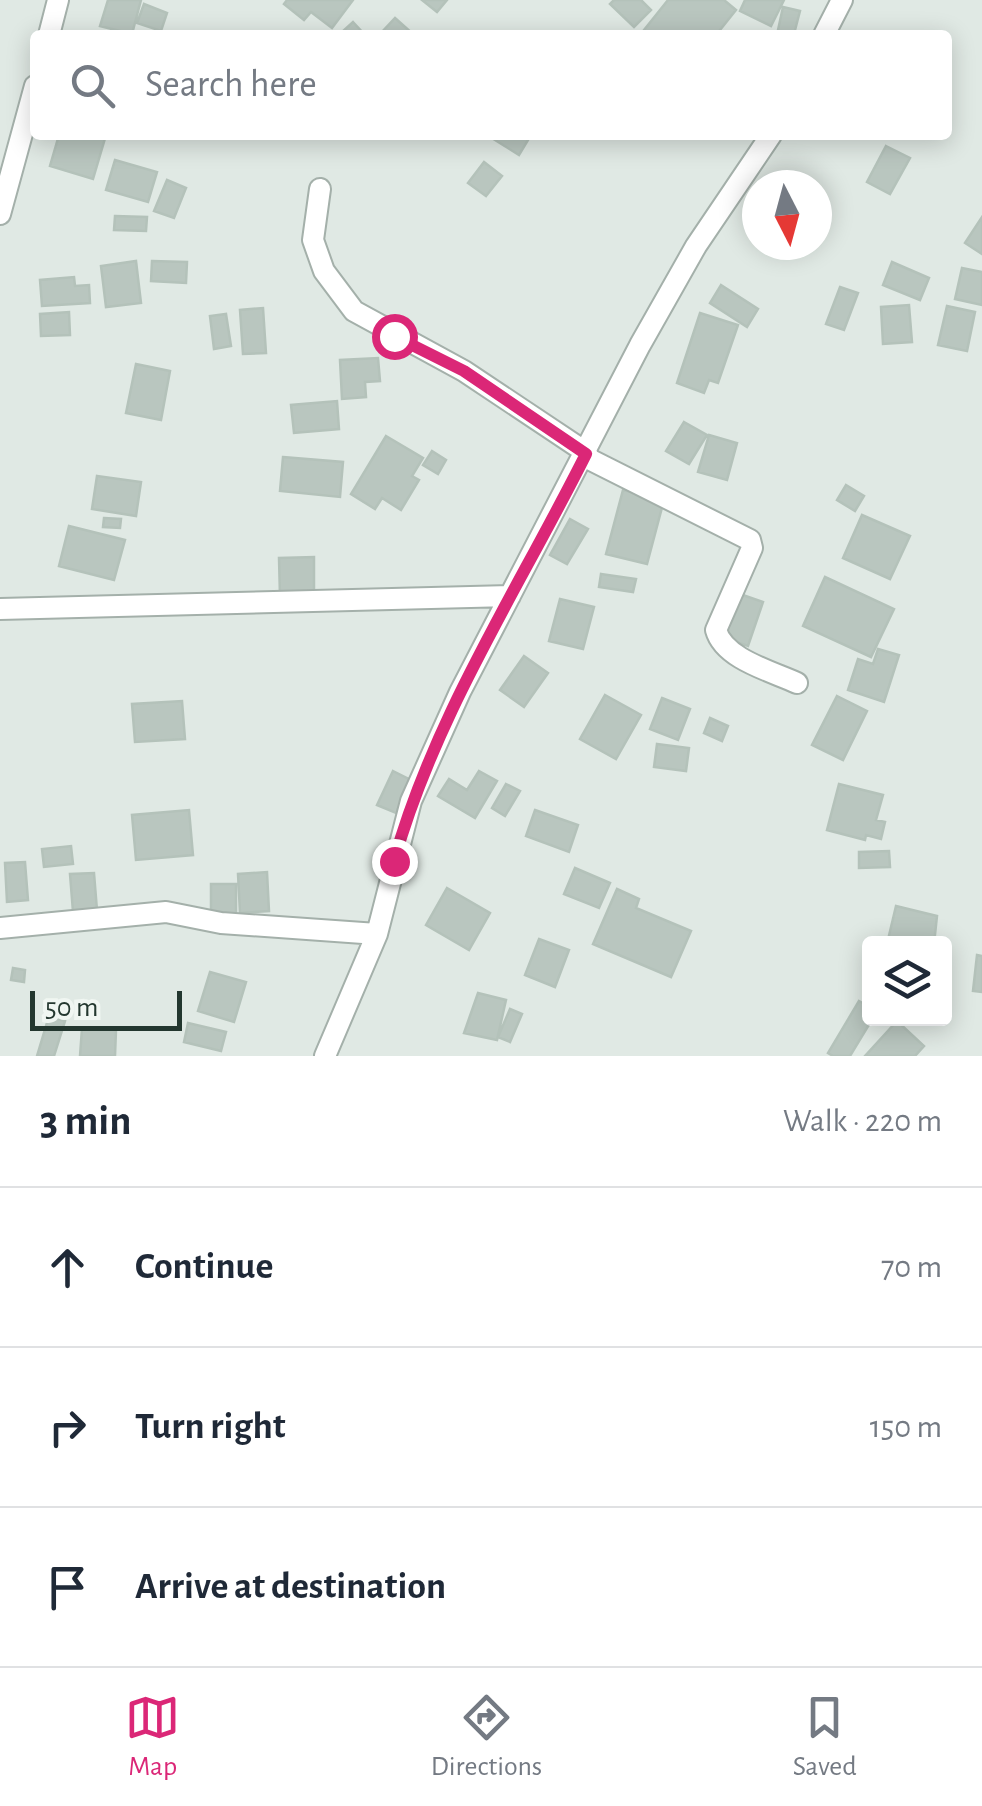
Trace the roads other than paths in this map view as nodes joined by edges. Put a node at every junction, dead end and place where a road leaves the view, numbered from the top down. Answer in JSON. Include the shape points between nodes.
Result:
{"nodes":[{"id":1,"x":58,"y":0,"type":"edge"},
{"id":2,"x":842,"y":0,"type":"edge"},
{"id":3,"x":50,"y":30,"type":"edge"},
{"id":4,"x":827,"y":30,"type":"edge"},
{"id":5,"x":30,"y":104,"type":"edge"},
{"id":6,"x":768,"y":140,"type":"edge"},
{"id":7,"x":320,"y":189,"type":"dead end"},
{"id":8,"x":0,"y":214,"type":"edge"},
{"id":9,"x":586,"y":455,"type":"junction"},
{"id":10,"x":510,"y":596,"type":"junction"},
{"id":11,"x":0,"y":609,"type":"edge"},
{"id":12,"x":797,"y":683,"type":"dead end"},
{"id":13,"x":0,"y":928,"type":"edge"},
{"id":14,"x":377,"y":934,"type":"junction"},
{"id":15,"x":325,"y":1056,"type":"edge"}],
"edges":[{"from":1,"to":3,"type":"street"},
{"from":2,"to":4,"type":"street"},
{"from":5,"to":8,"type":"street"},
{"from":6,"to":9,"type":"street","via":[[696,246]]},
{"from":7,"to":9,"type":"street","via":[[312,240],[324,271],[354,311],[464,371]]},
{"from":9,"to":10,"type":"street"},
{"from":9,"to":12,"type":"street","via":[[750,540],[716,630],[719,641]]},
{"from":10,"to":11,"type":"street"},
{"from":10,"to":14,"type":"street","via":[[411,801]]},
{"from":13,"to":14,"type":"street","via":[[166,912],[220,923]]},
{"from":14,"to":15,"type":"street"}]}
